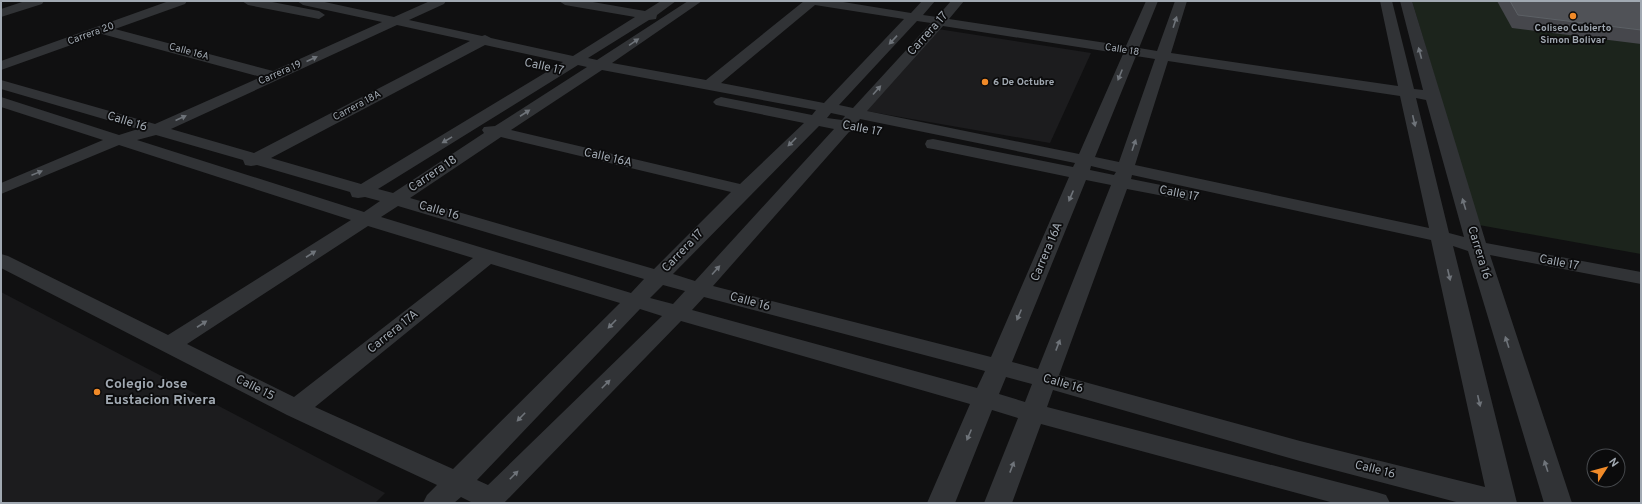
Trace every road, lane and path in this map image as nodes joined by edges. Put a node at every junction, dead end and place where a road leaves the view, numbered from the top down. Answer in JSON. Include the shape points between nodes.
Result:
{"nodes":[{"id":1,"x":38,"y":1,"type":"edge"},
{"id":2,"x":158,"y":1,"type":"edge"},
{"id":3,"x":182,"y":1,"type":"edge"},
{"id":4,"x":248,"y":1,"type":"edge"},
{"id":5,"x":304,"y":1,"type":"edge"},
{"id":6,"x":411,"y":1,"type":"edge"},
{"id":7,"x":440,"y":1,"type":"edge"},
{"id":8,"x":565,"y":1,"type":"edge"},
{"id":9,"x":670,"y":1,"type":"edge"},
{"id":10,"x":696,"y":1,"type":"edge"},
{"id":11,"x":813,"y":1,"type":"edge"},
{"id":12,"x":857,"y":1,"type":"edge"},
{"id":13,"x":1152,"y":1,"type":"edge"},
{"id":14,"x":1181,"y":1,"type":"edge"},
{"id":15,"x":1386,"y":1,"type":"edge"},
{"id":16,"x":1406,"y":1,"type":"edge"},
{"id":17,"x":921,"y":10,"type":"edge"},
{"id":18,"x":947,"y":12,"type":"edge"},
{"id":19,"x":1,"y":13,"type":"edge"},
{"id":20,"x":645,"y":16,"type":"junction"},
{"id":21,"x":668,"y":19,"type":"junction"},
{"id":22,"x":398,"y":20,"type":"junction"},
{"id":23,"x":379,"y":22,"type":"junction"},
{"id":24,"x":360,"y":24,"type":"junction"},
{"id":25,"x":104,"y":30,"type":"junction"},
{"id":26,"x":485,"y":39,"type":"junction"},
{"id":27,"x":1131,"y":47,"type":"junction"},
{"id":28,"x":467,"y":48,"type":"junction"},
{"id":29,"x":1165,"y":52,"type":"junction"},
{"id":30,"x":1,"y":58,"type":"edge"},
{"id":31,"x":574,"y":60,"type":"junction"},
{"id":32,"x":599,"y":65,"type":"junction"},
{"id":33,"x":1,"y":66,"type":"edge"},
{"id":34,"x":258,"y":70,"type":"junction"},
{"id":35,"x":558,"y":71,"type":"junction"},
{"id":36,"x":583,"y":75,"type":"junction"},
{"id":37,"x":275,"y":76,"type":"junction"},
{"id":38,"x":1,"y":84,"type":"edge"},
{"id":39,"x":708,"y":86,"type":"junction"},
{"id":40,"x":1407,"y":87,"type":"junction"},
{"id":41,"x":1430,"y":91,"type":"junction"},
{"id":42,"x":1,"y":102,"type":"edge"},
{"id":43,"x":25,"y":110,"type":"junction"},
{"id":44,"x":821,"y":114,"type":"junction"},
{"id":45,"x":1,"y":119,"type":"edge"},
{"id":46,"x":850,"y":120,"type":"junction"},
{"id":47,"x":472,"y":125,"type":"junction"},
{"id":48,"x":145,"y":127,"type":"junction"},
{"id":49,"x":497,"y":131,"type":"junction"},
{"id":50,"x":118,"y":140,"type":"junction"},
{"id":51,"x":256,"y":158,"type":"junction"},
{"id":52,"x":1082,"y":167,"type":"junction"},
{"id":53,"x":229,"y":174,"type":"junction"},
{"id":54,"x":1124,"y":175,"type":"junction"},
{"id":55,"x":1,"y":189,"type":"edge"},
{"id":56,"x":364,"y":189,"type":"junction"},
{"id":57,"x":744,"y":190,"type":"junction"},
{"id":58,"x":396,"y":199,"type":"junction"},
{"id":59,"x":335,"y":209,"type":"junction"},
{"id":60,"x":366,"y":220,"type":"junction"},
{"id":61,"x":1442,"y":242,"type":"junction"},
{"id":62,"x":1477,"y":247,"type":"junction"},
{"id":63,"x":489,"y":255,"type":"junction"},
{"id":64,"x":1,"y":260,"type":"edge"},
{"id":65,"x":659,"y":276,"type":"junction"},
{"id":66,"x":1641,"y":278,"type":"edge"},
{"id":67,"x":700,"y":289,"type":"junction"},
{"id":68,"x":635,"y":301,"type":"junction"},
{"id":69,"x":678,"y":312,"type":"junction"},
{"id":70,"x":169,"y":345,"type":"junction"},
{"id":71,"x":997,"y":367,"type":"junction"},
{"id":72,"x":1045,"y":378,"type":"junction"},
{"id":73,"x":984,"y":399,"type":"junction"},
{"id":74,"x":296,"y":409,"type":"junction"},
{"id":75,"x":1033,"y":413,"type":"junction"},
{"id":76,"x":456,"y":483,"type":"junction"},
{"id":77,"x":489,"y":501,"type":"edge"},
{"id":78,"x":437,"y":503,"type":"edge"},
{"id":79,"x":941,"y":503,"type":"edge"},
{"id":80,"x":998,"y":503,"type":"edge"},
{"id":81,"x":1376,"y":503,"type":"edge"},
{"id":82,"x":1503,"y":503,"type":"edge"},
{"id":83,"x":1558,"y":503,"type":"edge"}],
"edges":[{"from":1,"to":19,"type":"street"},
{"from":2,"to":30,"type":"street","name":"Carrera 20"},
{"from":3,"to":25,"type":"street","name":"Carrera 20"},
{"from":4,"to":24,"type":"street","name":"Calle 17"},
{"from":5,"to":23,"type":"street","name":"Calle 17"},
{"from":6,"to":23,"type":"street","name":"Carrera 19"},
{"from":7,"to":22,"type":"street"},
{"from":8,"to":20,"type":"street"},
{"from":9,"to":20,"type":"street","name":"Carrera 18"},
{"from":10,"to":21,"type":"street","name":"Carrera 18"},
{"from":11,"to":17,"type":"street","name":"Calle 18"},
{"from":11,"to":39,"type":"street"},
{"from":12,"to":17,"type":"street","name":"Calle 18"},
{"from":13,"to":27,"type":"street","name":"Carrera 16A"},
{"from":29,"to":14,"type":"street","one_way":true},
{"from":15,"to":40,"type":"street"},
{"from":41,"to":16,"type":"street","name":"Carrera 16","one_way":true},
{"from":17,"to":18,"type":"street","name":"Calle 18"},
{"from":17,"to":44,"type":"street","name":"Carrera 17","one_way":true},
{"from":18,"to":27,"type":"street","name":"Calle 18"},
{"from":46,"to":18,"type":"street","name":"Carrera 17","one_way":true},
{"from":20,"to":21,"type":"street"},
{"from":20,"to":31,"type":"street","name":"Carrera 18"},
{"from":32,"to":21,"type":"street","name":"Carrera 18","one_way":true},
{"from":22,"to":23,"type":"street","name":"Calle 17"},
{"from":22,"to":26,"type":"street","name":"Calle 17"},
{"from":23,"to":24,"type":"street","name":"Calle 17"},
{"from":23,"to":28,"type":"street","name":"Calle 17"},
{"from":37,"to":23,"type":"street","name":"Carrera 19","one_way":true},
{"from":24,"to":34,"type":"street","name":"Carrera 19"},
{"from":25,"to":33,"type":"street","name":"Carrera 20"},
{"from":25,"to":34,"type":"street","name":"Calle 16A"},
{"from":26,"to":28,"type":"street","name":"Carrera 18A"},
{"from":26,"to":31,"type":"street","name":"Calle 17"},
{"from":27,"to":29,"type":"street","name":"Calle 18"},
{"from":27,"to":52,"type":"street","name":"Carrera 16A","one_way":true},
{"from":28,"to":35,"type":"street","name":"Calle 17"},
{"from":28,"to":51,"type":"street","name":"Carrera 18A"},
{"from":29,"to":40,"type":"street","name":"Calle 18"},
{"from":54,"to":29,"type":"street","one_way":true},
{"from":31,"to":32,"type":"street","name":"Calle 17"},
{"from":31,"to":35,"type":"street","name":"Carrera 18"},
{"from":32,"to":36,"type":"street","name":"Carrera 18"},
{"from":32,"to":39,"type":"street","name":"Calle 17"},
{"from":34,"to":37,"type":"street","name":"Calle 16A"},
{"from":34,"to":48,"type":"street","name":"Carrera 19"},
{"from":35,"to":36,"type":"street","name":"Calle 17"},
{"from":35,"to":47,"type":"street","name":"Carrera 18"},
{"from":36,"to":44,"type":"street","name":"Calle 17"},
{"from":49,"to":36,"type":"street","name":"Carrera 18","one_way":true},
{"from":48,"to":37,"type":"street","name":"Carrera 19","one_way":true},
{"from":38,"to":48,"type":"street","name":"Calle 16"},
{"from":39,"to":44,"type":"street","name":"Calle 17"},
{"from":40,"to":41,"type":"street","name":"Calle 18"},
{"from":40,"to":61,"type":"street","one_way":true},
{"from":62,"to":41,"type":"street","name":"Carrera 16","one_way":true},
{"from":42,"to":43,"type":"street","name":"Calle 16"},
{"from":43,"to":45,"type":"street"},
{"from":43,"to":50,"type":"street","name":"Calle 16"},
{"from":44,"to":46,"type":"street","name":"Calle 17"},
{"from":44,"to":57,"type":"street","name":"Carrera 17","one_way":true},
{"from":46,"to":52,"type":"street","name":"Calle 17"},
{"from":67,"to":46,"type":"street","name":"Carrera 17","one_way":true},
{"from":47,"to":49,"type":"street","name":"Calle 16A"},
{"from":47,"to":56,"type":"street","name":"Carrera 18","one_way":true},
{"from":48,"to":50,"type":"street","name":"Carrera 19"},
{"from":48,"to":50,"type":"street","name":"Carrera 19"},
{"from":48,"to":51,"type":"street","name":"Calle 16"},
{"from":49,"to":57,"type":"street","name":"Calle 16A"},
{"from":49,"to":58,"type":"street","name":"Carrera 18"},
{"from":50,"to":53,"type":"street","name":"Calle 16"},
{"from":55,"to":50,"type":"street","name":"Carrera 19","one_way":true},
{"from":51,"to":53,"type":"street","name":"Carrera 18A"},
{"from":51,"to":56,"type":"street","name":"Calle 16"},
{"from":52,"to":54,"type":"street","name":"Calle 17"},
{"from":52,"to":71,"type":"street","name":"Carrera 16A","one_way":true},
{"from":53,"to":59,"type":"street","name":"Calle 16"},
{"from":54,"to":61,"type":"street","name":"Calle 17"},
{"from":72,"to":54,"type":"street","one_way":true},
{"from":56,"to":58,"type":"street","name":"Calle 16"},
{"from":56,"to":59,"type":"street","name":"Carrera 18"},
{"from":57,"to":65,"type":"street","name":"Carrera 17"},
{"from":58,"to":60,"type":"street","name":"Carrera 18"},
{"from":58,"to":65,"type":"street","name":"Calle 16"},
{"from":59,"to":60,"type":"street","name":"Calle 16"},
{"from":60,"to":63,"type":"street","name":"Calle 16"},
{"from":70,"to":60,"type":"street","name":"Carrera 18","one_way":true},
{"from":61,"to":62,"type":"street","name":"Calle 17"},
{"from":61,"to":82,"type":"street","one_way":true},
{"from":62,"to":66,"type":"street","name":"Calle 17"},
{"from":83,"to":62,"type":"street","name":"Carrera 16","one_way":true},
{"from":63,"to":68,"type":"street","name":"Calle 16"},
{"from":63,"to":74,"type":"street","name":"Carrera 17A"},
{"from":64,"to":70,"type":"street","name":"Calle 15"},
{"from":65,"to":67,"type":"street","name":"Calle 16"},
{"from":65,"to":68,"type":"street","name":"Carrera 17"},
{"from":67,"to":69,"type":"street","name":"Carrera 17"},
{"from":67,"to":71,"type":"street","name":"Calle 16"},
{"from":68,"to":69,"type":"street","name":"Calle 16"},
{"from":68,"to":76,"type":"street","name":"Carrera 17","one_way":true},
{"from":69,"to":73,"type":"street","name":"Calle 16"},
{"from":77,"to":69,"type":"street","name":"Carrera 17","one_way":true},
{"from":70,"to":74,"type":"street","name":"Calle 15"},
{"from":71,"to":72,"type":"street","name":"Calle 16"},
{"from":71,"to":73,"type":"street","name":"Carrera 16A"},
{"from":72,"to":75,"type":"street"},
{"from":72,"to":82,"type":"street","name":"Calle 16","via":[[1300,451]]},
{"from":73,"to":75,"type":"street","name":"Calle 16"},
{"from":73,"to":79,"type":"street","name":"Carrera 16A","one_way":true},
{"from":74,"to":76,"type":"street","name":"Calle 15"},
{"from":80,"to":75,"type":"street","one_way":true},
{"from":75,"to":81,"type":"street","name":"Calle 16"},
{"from":76,"to":77,"type":"street","name":"Calle 15"},
{"from":76,"to":78,"type":"street","name":"Carrera 17"}]}
